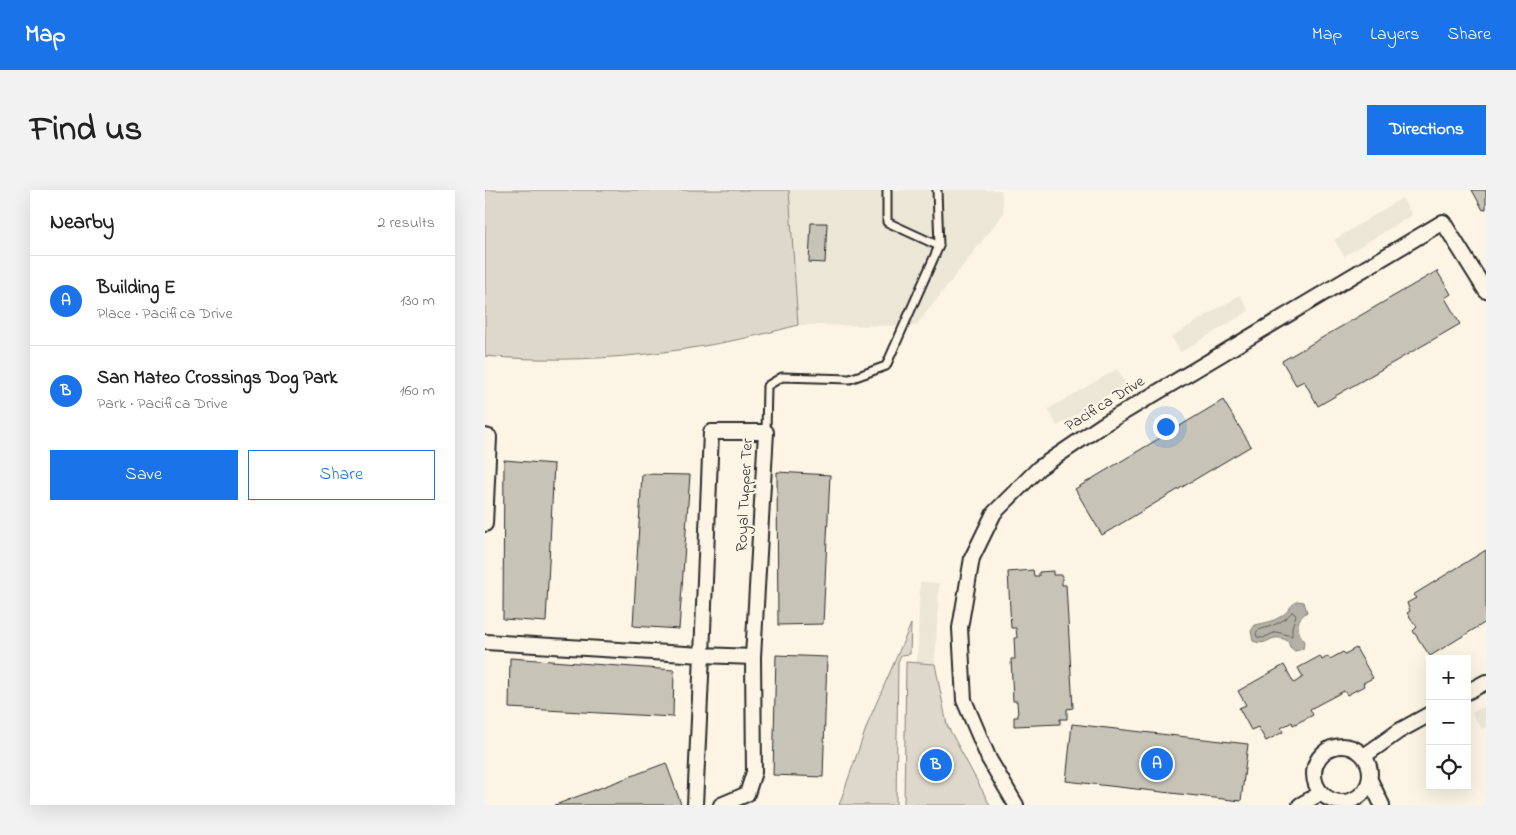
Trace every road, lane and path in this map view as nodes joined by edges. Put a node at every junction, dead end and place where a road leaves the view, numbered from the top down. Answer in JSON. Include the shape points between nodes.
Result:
{"nodes":[{"id":1,"x":887,"y":190,"type":"edge"},
{"id":2,"x":937,"y":190,"type":"edge"},
{"id":3,"x":939,"y":246,"type":"junction"},
{"id":4,"x":1486,"y":291,"type":"edge"},
{"id":5,"x":766,"y":432,"type":"junction"},
{"id":6,"x":485,"y":436,"type":"edge"},
{"id":7,"x":485,"y":524,"type":"edge"},
{"id":8,"x":485,"y":642,"type":"edge"},
{"id":9,"x":702,"y":655,"type":"junction"},
{"id":10,"x":753,"y":657,"type":"junction"},
{"id":11,"x":1486,"y":682,"type":"edge"},
{"id":12,"x":1471,"y":690,"type":"edge"},
{"id":13,"x":1426,"y":716,"type":"edge"},
{"id":14,"x":1364,"y":756,"type":"junction"},
{"id":15,"x":1370,"y":780,"type":"junction"},
{"id":16,"x":1321,"y":793,"type":"junction"},
{"id":17,"x":1359,"y":801,"type":"edge"},
{"id":18,"x":1337,"y":803,"type":"edge"},
{"id":19,"x":695,"y":805,"type":"edge"},
{"id":20,"x":721,"y":805,"type":"edge"},
{"id":21,"x":1016,"y":805,"type":"edge"},
{"id":22,"x":1300,"y":805,"type":"edge"},
{"id":23,"x":1382,"y":805,"type":"edge"}],
"edges":[{"from":1,"to":3,"type":"lane","via":[[887,222]]},
{"from":2,"to":3,"type":"lane"},
{"from":3,"to":5,"type":"lane","via":[[886,366],[850,379],[782,377],[767,386]]},
{"from":4,"to":21,"type":"street","name":"Pacifica Drive","via":[[1443,222],[1104,424],[1039,468],[994,514],[972,558],[960,628],[964,700],[989,759]]},
{"from":5,"to":9,"type":"street","name":"Royal Tupper Ter","via":[[711,432]]},
{"from":5,"to":10,"type":"street","name":"Royal Tupper Ter"},
{"from":6,"to":7,"type":"street","via":[[489,437]]},
{"from":8,"to":9,"type":"street"},
{"from":9,"to":10,"type":"street"},
{"from":9,"to":19,"type":"street","name":"Royal Tupper Ter"},
{"from":10,"to":20,"type":"street","name":"Royal Tupper Ter","via":[[754,772],[747,794]]},
{"from":11,"to":12,"type":"street"},
{"from":13,"to":14,"type":"street"},
{"from":14,"to":15,"type":"street"},
{"from":14,"to":16,"type":"street","via":[[1357,750],[1340,746],[1324,753],[1314,768],[1314,778]]},
{"from":15,"to":17,"type":"street"},
{"from":15,"to":23,"type":"street"},
{"from":16,"to":18,"type":"street"},
{"from":16,"to":22,"type":"street"},
{"from":17,"to":18,"type":"street"}]}
